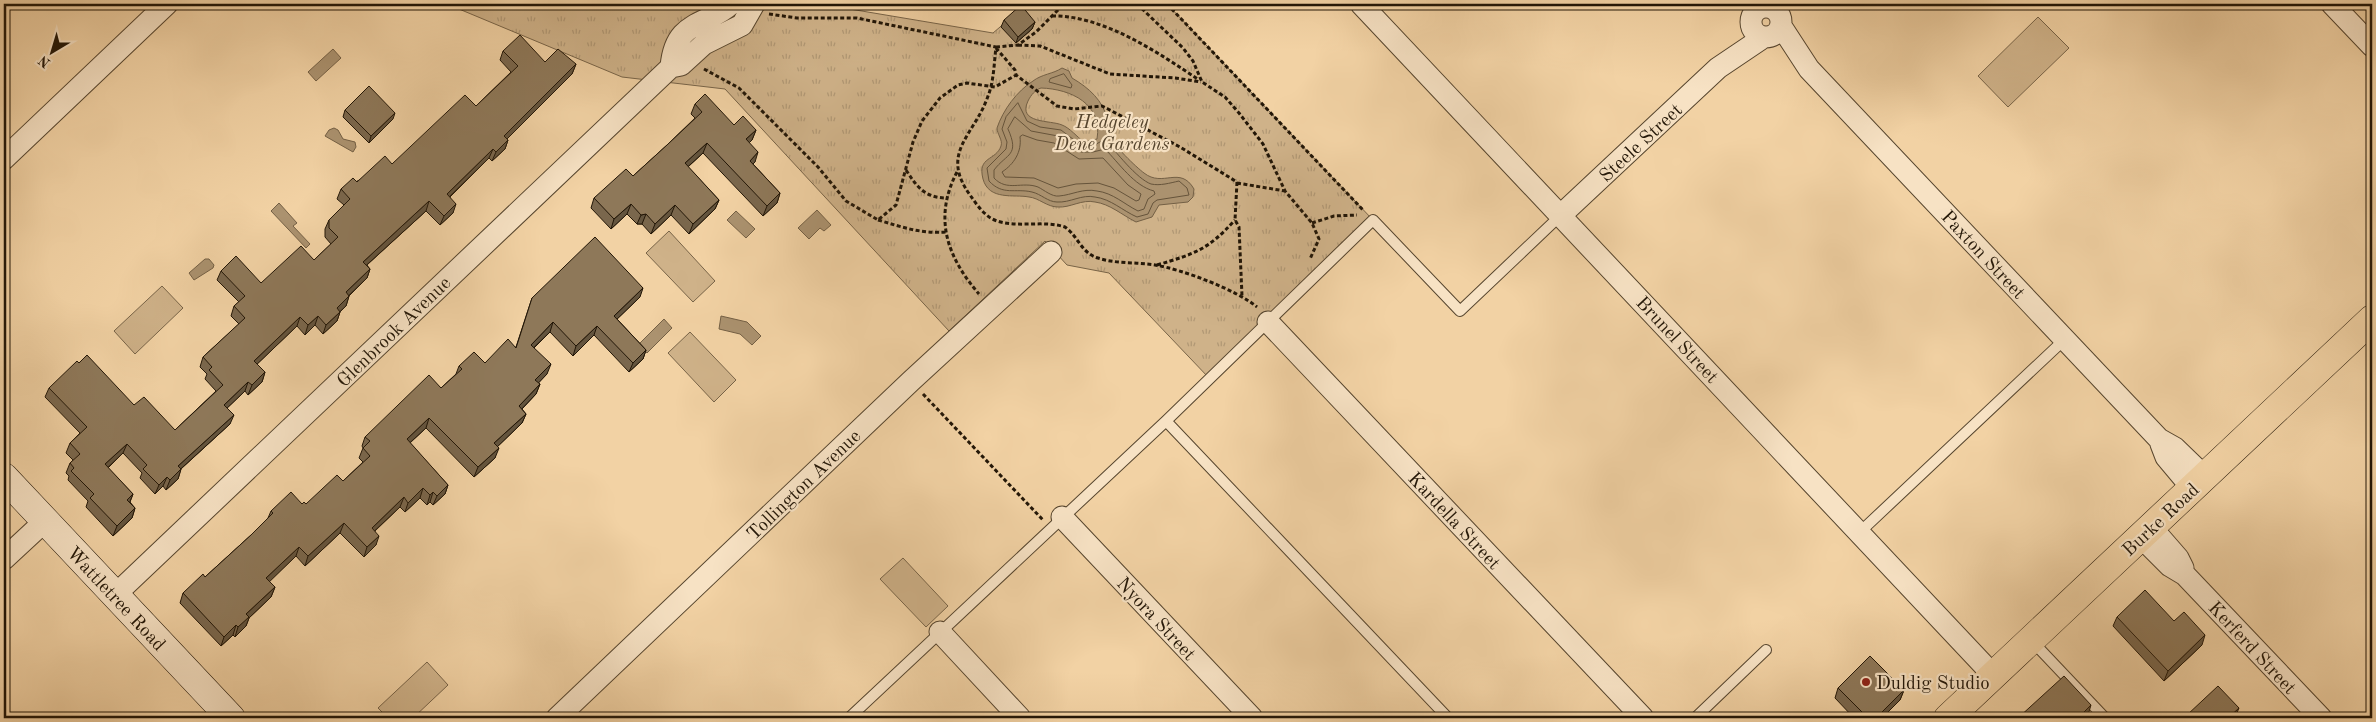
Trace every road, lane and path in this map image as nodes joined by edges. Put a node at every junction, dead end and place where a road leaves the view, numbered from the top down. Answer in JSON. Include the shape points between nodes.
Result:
{"nodes":[{"id":1,"x":167,"y":4,"type":"edge"},
{"id":2,"x":731,"y":4,"type":"edge"},
{"id":3,"x":1064,"y":4,"type":"edge"},
{"id":4,"x":1137,"y":4,"type":"edge"},
{"id":5,"x":1167,"y":4,"type":"edge"},
{"id":6,"x":1361,"y":4,"type":"edge"},
{"id":7,"x":1795,"y":4,"type":"edge"},
{"id":8,"x":2332,"y":4,"type":"edge"},
{"id":9,"x":760,"y":9,"type":"edge"},
{"id":10,"x":1052,"y":16,"type":"junction"},
{"id":11,"x":1764,"y":17,"type":"edge"},
{"id":12,"x":1018,"y":45,"type":"junction"},
{"id":13,"x":2372,"y":46,"type":"edge"},
{"id":14,"x":996,"y":47,"type":"junction"},
{"id":15,"x":699,"y":65,"type":"dead end"},
{"id":16,"x":671,"y":67,"type":"junction"},
{"id":17,"x":1016,"y":75,"type":"junction"},
{"id":18,"x":1202,"y":82,"type":"junction"},
{"id":19,"x":991,"y":85,"type":"junction"},
{"id":20,"x":4,"y":159,"type":"edge"},
{"id":21,"x":906,"y":169,"type":"junction"},
{"id":22,"x":957,"y":172,"type":"junction"},
{"id":23,"x":1237,"y":182,"type":"junction"},
{"id":24,"x":1286,"y":191,"type":"junction"},
{"id":25,"x":947,"y":198,"type":"junction"},
{"id":26,"x":1562,"y":215,"type":"junction"},
{"id":27,"x":878,"y":220,"type":"junction"},
{"id":28,"x":1235,"y":220,"type":"junction"},
{"id":29,"x":1373,"y":220,"type":"junction"},
{"id":30,"x":1312,"y":223,"type":"junction"},
{"id":31,"x":946,"y":232,"type":"junction"},
{"id":32,"x":1051,"y":252,"type":"dead end"},
{"id":33,"x":1306,"y":263,"type":"dead end"},
{"id":34,"x":1157,"y":265,"type":"junction"},
{"id":35,"x":1242,"y":296,"type":"junction"},
{"id":36,"x":990,"y":308,"type":"junction"},
{"id":37,"x":1264,"y":312,"type":"junction"},
{"id":38,"x":2371,"y":324,"type":"edge"},
{"id":39,"x":2064,"y":340,"type":"junction"},
{"id":40,"x":911,"y":382,"type":"junction"},
{"id":41,"x":1166,"y":421,"type":"junction"},
{"id":42,"x":4,"y":477,"type":"edge"},
{"id":43,"x":2198,"y":482,"type":"junction"},
{"id":44,"x":45,"y":521,"type":"junction"},
{"id":45,"x":1056,"y":523,"type":"junction"},
{"id":46,"x":1860,"y":532,"type":"junction"},
{"id":47,"x":2146,"y":532,"type":"junction"},
{"id":48,"x":4,"y":559,"type":"edge"},
{"id":49,"x":115,"y":595,"type":"junction"},
{"id":50,"x":940,"y":632,"type":"junction"},
{"id":51,"x":2031,"y":640,"type":"junction"},
{"id":52,"x":1766,"y":650,"type":"dead end"},
{"id":53,"x":1994,"y":676,"type":"junction"},
{"id":54,"x":231,"y":718,"type":"edge"},
{"id":55,"x":557,"y":718,"type":"edge"},
{"id":56,"x":849,"y":718,"type":"edge"},
{"id":57,"x":1020,"y":718,"type":"edge"},
{"id":58,"x":1252,"y":718,"type":"edge"},
{"id":59,"x":1448,"y":718,"type":"edge"},
{"id":60,"x":1643,"y":718,"type":"edge"},
{"id":61,"x":1695,"y":718,"type":"edge"},
{"id":62,"x":1948,"y":718,"type":"edge"},
{"id":63,"x":2105,"y":718,"type":"edge"},
{"id":64,"x":2321,"y":718,"type":"edge"}],
"edges":[{"from":1,"to":20,"type":"street"},
{"from":2,"to":16,"type":"street","name":"Glenbrook Avenue","via":[[689,28],[678,44]]},
{"from":3,"to":10,"type":"path"},
{"from":4,"to":18,"type":"path","via":[[1184,48]]},
{"from":5,"to":29,"type":"path"},
{"from":6,"to":26,"type":"street","name":"Brunel Street"},
{"from":7,"to":11,"type":"street","name":"Steele Street"},
{"from":8,"to":13,"type":"street"},
{"from":9,"to":14,"type":"path","via":[[797,18],[857,18]]},
{"from":9,"to":16,"type":"street","name":"Glenbrook Avenue","via":[[742,25],[704,44],[681,65]]},
{"from":10,"to":12,"type":"path"},
{"from":10,"to":18,"type":"path","via":[[1072,16],[1116,32],[1155,50]]},
{"from":11,"to":26,"type":"street","name":"Steele Street","via":[[1718,68]]},
{"from":11,"to":39,"type":"street","name":"Paxton Street"},
{"from":12,"to":14,"type":"path"},
{"from":12,"to":18,"type":"path","via":[[1040,46],[1110,74]]},
{"from":14,"to":17,"type":"path"},
{"from":14,"to":19,"type":"path"},
{"from":15,"to":27,"type":"path","via":[[740,88],[811,160],[846,201]]},
{"from":16,"to":49,"type":"street","name":"Glenbrook Avenue"},
{"from":17,"to":19,"type":"path","via":[[997,87]]},
{"from":17,"to":23,"type":"path","via":[[1057,106],[1108,108]]},
{"from":18,"to":24,"type":"path","via":[[1225,98],[1257,136]]},
{"from":19,"to":21,"type":"path","via":[[967,83],[940,98],[922,122]]},
{"from":19,"to":22,"type":"path","via":[[983,108],[958,152]]},
{"from":21,"to":25,"type":"path","via":[[918,188],[928,195]]},
{"from":21,"to":27,"type":"path","via":[[896,205]]},
{"from":22,"to":25,"type":"path"},
{"from":22,"to":34,"type":"path","via":[[976,204],[994,220],[1024,225],[1059,225],[1069,230],[1082,248],[1098,258]]},
{"from":23,"to":24,"type":"path"},
{"from":23,"to":28,"type":"path"},
{"from":24,"to":30,"type":"path"},
{"from":25,"to":31,"type":"path"},
{"from":26,"to":29,"type":"lane","via":[[1460,311]]},
{"from":26,"to":46,"type":"street","name":"Brunel Street"},
{"from":27,"to":31,"type":"path","via":[[915,232]]},
{"from":28,"to":34,"type":"path","via":[[1208,246]]},
{"from":28,"to":35,"type":"path"},
{"from":29,"to":30,"type":"path","via":[[1344,215]]},
{"from":29,"to":37,"type":"lane"},
{"from":30,"to":33,"type":"path","via":[[1319,239]]},
{"from":31,"to":36,"type":"path","via":[[960,269]]},
{"from":32,"to":36,"type":"street","name":"Tollington Avenue"},
{"from":34,"to":35,"type":"path"},
{"from":35,"to":37,"type":"path"},
{"from":36,"to":40,"type":"street","name":"Tollington Avenue"},
{"from":37,"to":41,"type":"lane"},
{"from":37,"to":60,"type":"street","name":"Kardella Street"},
{"from":38,"to":43,"type":"main road","name":"Burke Road"},
{"from":39,"to":43,"type":"street","name":"Paxton Street","via":[[2159,439],[2175,448]]},
{"from":39,"to":46,"type":"lane"},
{"from":40,"to":45,"type":"path"},
{"from":40,"to":55,"type":"street","name":"Tollington Avenue"},
{"from":41,"to":45,"type":"lane"},
{"from":41,"to":59,"type":"lane"},
{"from":42,"to":44,"type":"main road","name":"Wattletree Road"},
{"from":43,"to":47,"type":"main road","name":"Burke Road"},
{"from":44,"to":48,"type":"street"},
{"from":44,"to":49,"type":"main road","name":"Wattletree Road"},
{"from":45,"to":50,"type":"lane"},
{"from":45,"to":58,"type":"street","name":"Nyora Street"},
{"from":46,"to":53,"type":"street","name":"Brunel Street"},
{"from":47,"to":51,"type":"main road","name":"Burke Road"},
{"from":47,"to":64,"type":"street","name":"Kerferd Street","via":[[2178,558],[2186,575]]},
{"from":49,"to":54,"type":"main road","name":"Wattletree Road"},
{"from":50,"to":56,"type":"lane"},
{"from":50,"to":57,"type":"street"},
{"from":51,"to":53,"type":"main road","name":"Burke Road"},
{"from":51,"to":63,"type":"lane"},
{"from":52,"to":61,"type":"lane"},
{"from":53,"to":62,"type":"main road","name":"Burke Road"}]}
